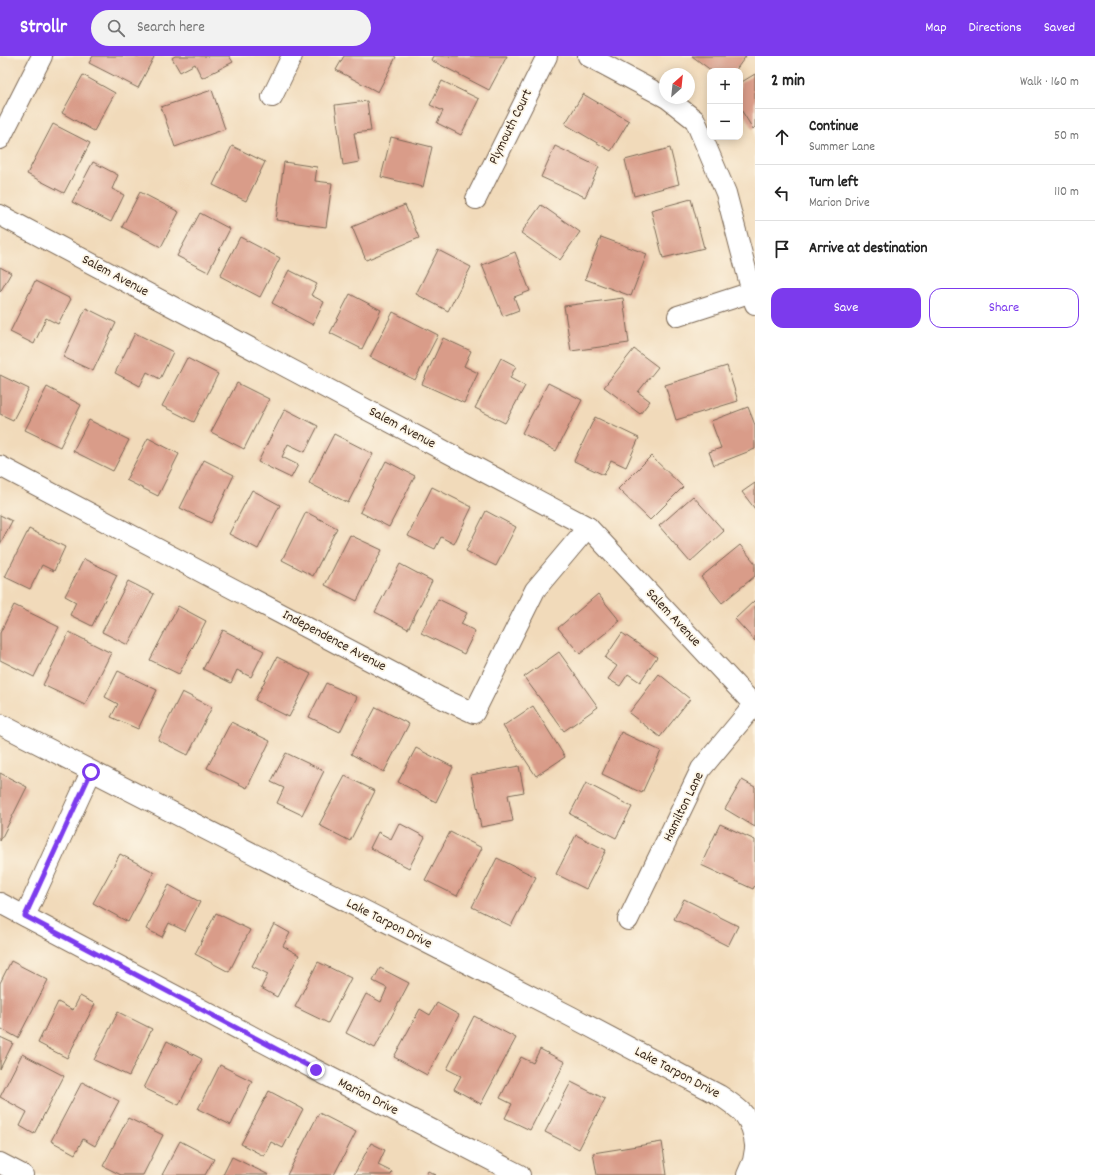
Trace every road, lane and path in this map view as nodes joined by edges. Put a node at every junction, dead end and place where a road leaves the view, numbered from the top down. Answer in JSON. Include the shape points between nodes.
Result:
{"nodes":[{"id":1,"x":42,"y":56,"type":"edge"},
{"id":2,"x":292,"y":56,"type":"edge"},
{"id":3,"x":547,"y":56,"type":"edge"},
{"id":4,"x":588,"y":56,"type":"edge"},
{"id":5,"x":659,"y":93,"type":"edge"},
{"id":6,"x":272,"y":97,"type":"dead end"},
{"id":7,"x":675,"y":104,"type":"edge"},
{"id":8,"x":0,"y":139,"type":"edge"},
{"id":9,"x":476,"y":199,"type":"dead end"},
{"id":10,"x":0,"y":214,"type":"edge"},
{"id":11,"x":753,"y":298,"type":"edge"},
{"id":12,"x":678,"y":316,"type":"dead end"},
{"id":13,"x":0,"y":466,"type":"edge"},
{"id":14,"x":588,"y":527,"type":"junction"},
{"id":15,"x":755,"y":705,"type":"edge"},
{"id":16,"x":0,"y":724,"type":"edge"},
{"id":17,"x":91,"y":772,"type":"junction"},
{"id":18,"x":0,"y":903,"type":"edge"},
{"id":19,"x":25,"y":916,"type":"junction"},
{"id":20,"x":628,"y":920,"type":"dead end"},
{"id":21,"x":755,"y":1145,"type":"edge"},
{"id":22,"x":755,"y":1149,"type":"edge"},
{"id":23,"x":0,"y":1163,"type":"edge"},
{"id":24,"x":23,"y":1175,"type":"edge"},
{"id":25,"x":520,"y":1175,"type":"edge"},
{"id":26,"x":746,"y":1175,"type":"edge"}],
"edges":[{"from":1,"to":8,"type":"street"},
{"from":2,"to":6,"type":"street"},
{"from":3,"to":9,"type":"street","name":"Plymouth Court"},
{"from":4,"to":5,"type":"street"},
{"from":7,"to":11,"type":"street","via":[[695,120],[726,193]]},
{"from":10,"to":14,"type":"street","name":"Salem Avenue"},
{"from":11,"to":12,"type":"street"},
{"from":13,"to":14,"type":"street","name":"Independence Avenue","via":[[474,713],[535,590]]},
{"from":14,"to":15,"type":"street","name":"Salem Avenue"},
{"from":15,"to":20,"type":"street","name":"Hamilton Lane","via":[[701,769]]},
{"from":16,"to":17,"type":"street","name":"Lake Tarpon Drive"},
{"from":17,"to":19,"type":"street"},
{"from":17,"to":21,"type":"street","name":"Lake Tarpon Drive","via":[[563,1012],[719,1095],[740,1109],[753,1127]]},
{"from":18,"to":19,"type":"street","name":"Marion Drive"},
{"from":19,"to":25,"type":"street","name":"Marion Drive"},
{"from":22,"to":26,"type":"street","via":[[753,1161]]},
{"from":23,"to":24,"type":"street"}]}
